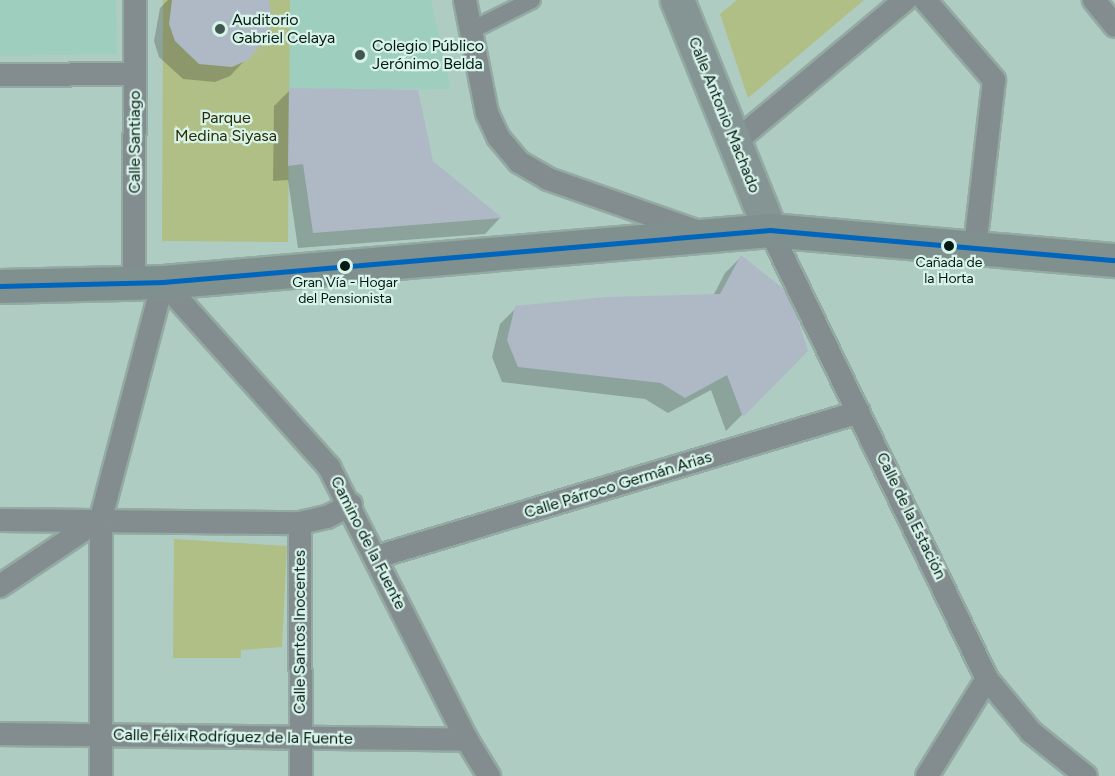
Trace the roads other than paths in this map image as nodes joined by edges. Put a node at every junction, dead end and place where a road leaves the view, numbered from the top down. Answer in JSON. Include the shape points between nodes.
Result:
{"nodes":[{"id":1,"x":135,"y":0,"type":"edge"},
{"id":2,"x":465,"y":0,"type":"edge"},
{"id":3,"x":532,"y":0,"type":"edge"},
{"id":4,"x":905,"y":0,"type":"edge"},
{"id":5,"x":925,"y":0,"type":"edge"},
{"id":6,"x":1094,"y":0,"type":"edge"},
{"id":7,"x":680,"y":1,"type":"edge"},
{"id":8,"x":1115,"y":26,"type":"edge"},
{"id":9,"x":470,"y":31,"type":"junction"},
{"id":10,"x":135,"y":74,"type":"junction"},
{"id":11,"x":0,"y":75,"type":"edge"},
{"id":12,"x":735,"y":142,"type":"junction"},
{"id":13,"x":770,"y":230,"type":"junction"},
{"id":14,"x":706,"y":234,"type":"junction"},
{"id":15,"x":975,"y":247,"type":"junction"},
{"id":16,"x":1115,"y":260,"type":"edge"},
{"id":17,"x":149,"y":283,"type":"junction"},
{"id":18,"x":0,"y":286,"type":"edge"},
{"id":19,"x":859,"y":412,"type":"junction"},
{"id":20,"x":351,"y":506,"type":"junction"},
{"id":21,"x":101,"y":518,"type":"junction"},
{"id":22,"x":0,"y":520,"type":"edge"},
{"id":23,"x":300,"y":524,"type":"junction"},
{"id":24,"x":376,"y":557,"type":"junction"},
{"id":25,"x":0,"y":586,"type":"edge"},
{"id":26,"x":987,"y":679,"type":"junction"},
{"id":27,"x":0,"y":734,"type":"edge"},
{"id":28,"x":100,"y":735,"type":"junction"},
{"id":29,"x":300,"y":738,"type":"junction"},
{"id":30,"x":467,"y":740,"type":"junction"},
{"id":31,"x":100,"y":776,"type":"edge"},
{"id":32,"x":301,"y":776,"type":"edge"},
{"id":33,"x":489,"y":776,"type":"edge"},
{"id":34,"x":927,"y":776,"type":"edge"},
{"id":35,"x":1086,"y":776,"type":"edge"}],
"edges":[{"from":1,"to":10,"type":"street","name":"Calle Santiago"},
{"from":2,"to":9,"type":"street"},
{"from":3,"to":9,"type":"street"},
{"from":4,"to":12,"type":"street"},
{"from":5,"to":15,"type":"street","via":[[994,80]]},
{"from":6,"to":8,"type":"street"},
{"from":7,"to":12,"type":"main road","name":"Calle Antonio Machado"},
{"from":9,"to":14,"type":"street","via":[[487,113],[498,137],[519,162],[548,179]]},
{"from":10,"to":11,"type":"street"},
{"from":10,"to":17,"type":"street","name":"Calle Santiago"},
{"from":12,"to":13,"type":"main road","name":"Calle Antonio Machado"},
{"from":13,"to":14,"type":"main road"},
{"from":13,"to":15,"type":"main road"},
{"from":13,"to":19,"type":"street","name":"Calle de la Estación"},
{"from":14,"to":17,"type":"main road"},
{"from":15,"to":16,"type":"main road"},
{"from":17,"to":18,"type":"main road"},
{"from":17,"to":20,"type":"street","name":"Camino de la Fuente","via":[[329,467]]},
{"from":17,"to":21,"type":"street","name":"Calle Santiago"},
{"from":19,"to":24,"type":"street","name":"Calle Párroco Germán Arias"},
{"from":19,"to":26,"type":"street","name":"Calle de la Estación"},
{"from":20,"to":23,"type":"street"},
{"from":20,"to":24,"type":"street","name":"Camino de la Fuente"},
{"from":21,"to":22,"type":"street"},
{"from":21,"to":23,"type":"street"},
{"from":21,"to":25,"type":"street"},
{"from":21,"to":28,"type":"street","name":"Calle Santiago"},
{"from":23,"to":29,"type":"street","name":"Calle Santos Inocentes"},
{"from":24,"to":30,"type":"street","name":"Camino de la Fuente"},
{"from":26,"to":34,"type":"street"},
{"from":26,"to":35,"type":"street","name":"Calle de la Estación","via":[[1031,732]]},
{"from":27,"to":28,"type":"street","name":"Calle Félix Rodríguez de la Fuente"},
{"from":28,"to":29,"type":"street","name":"Calle Félix Rodríguez de la Fuente"},
{"from":28,"to":31,"type":"street","name":"Calle Santiago"},
{"from":29,"to":30,"type":"street","name":"Calle Félix Rodríguez de la Fuente"},
{"from":29,"to":32,"type":"street","name":"Calle Santos Inocentes"},
{"from":30,"to":33,"type":"street","name":"Camino de la Fuente"}]}
